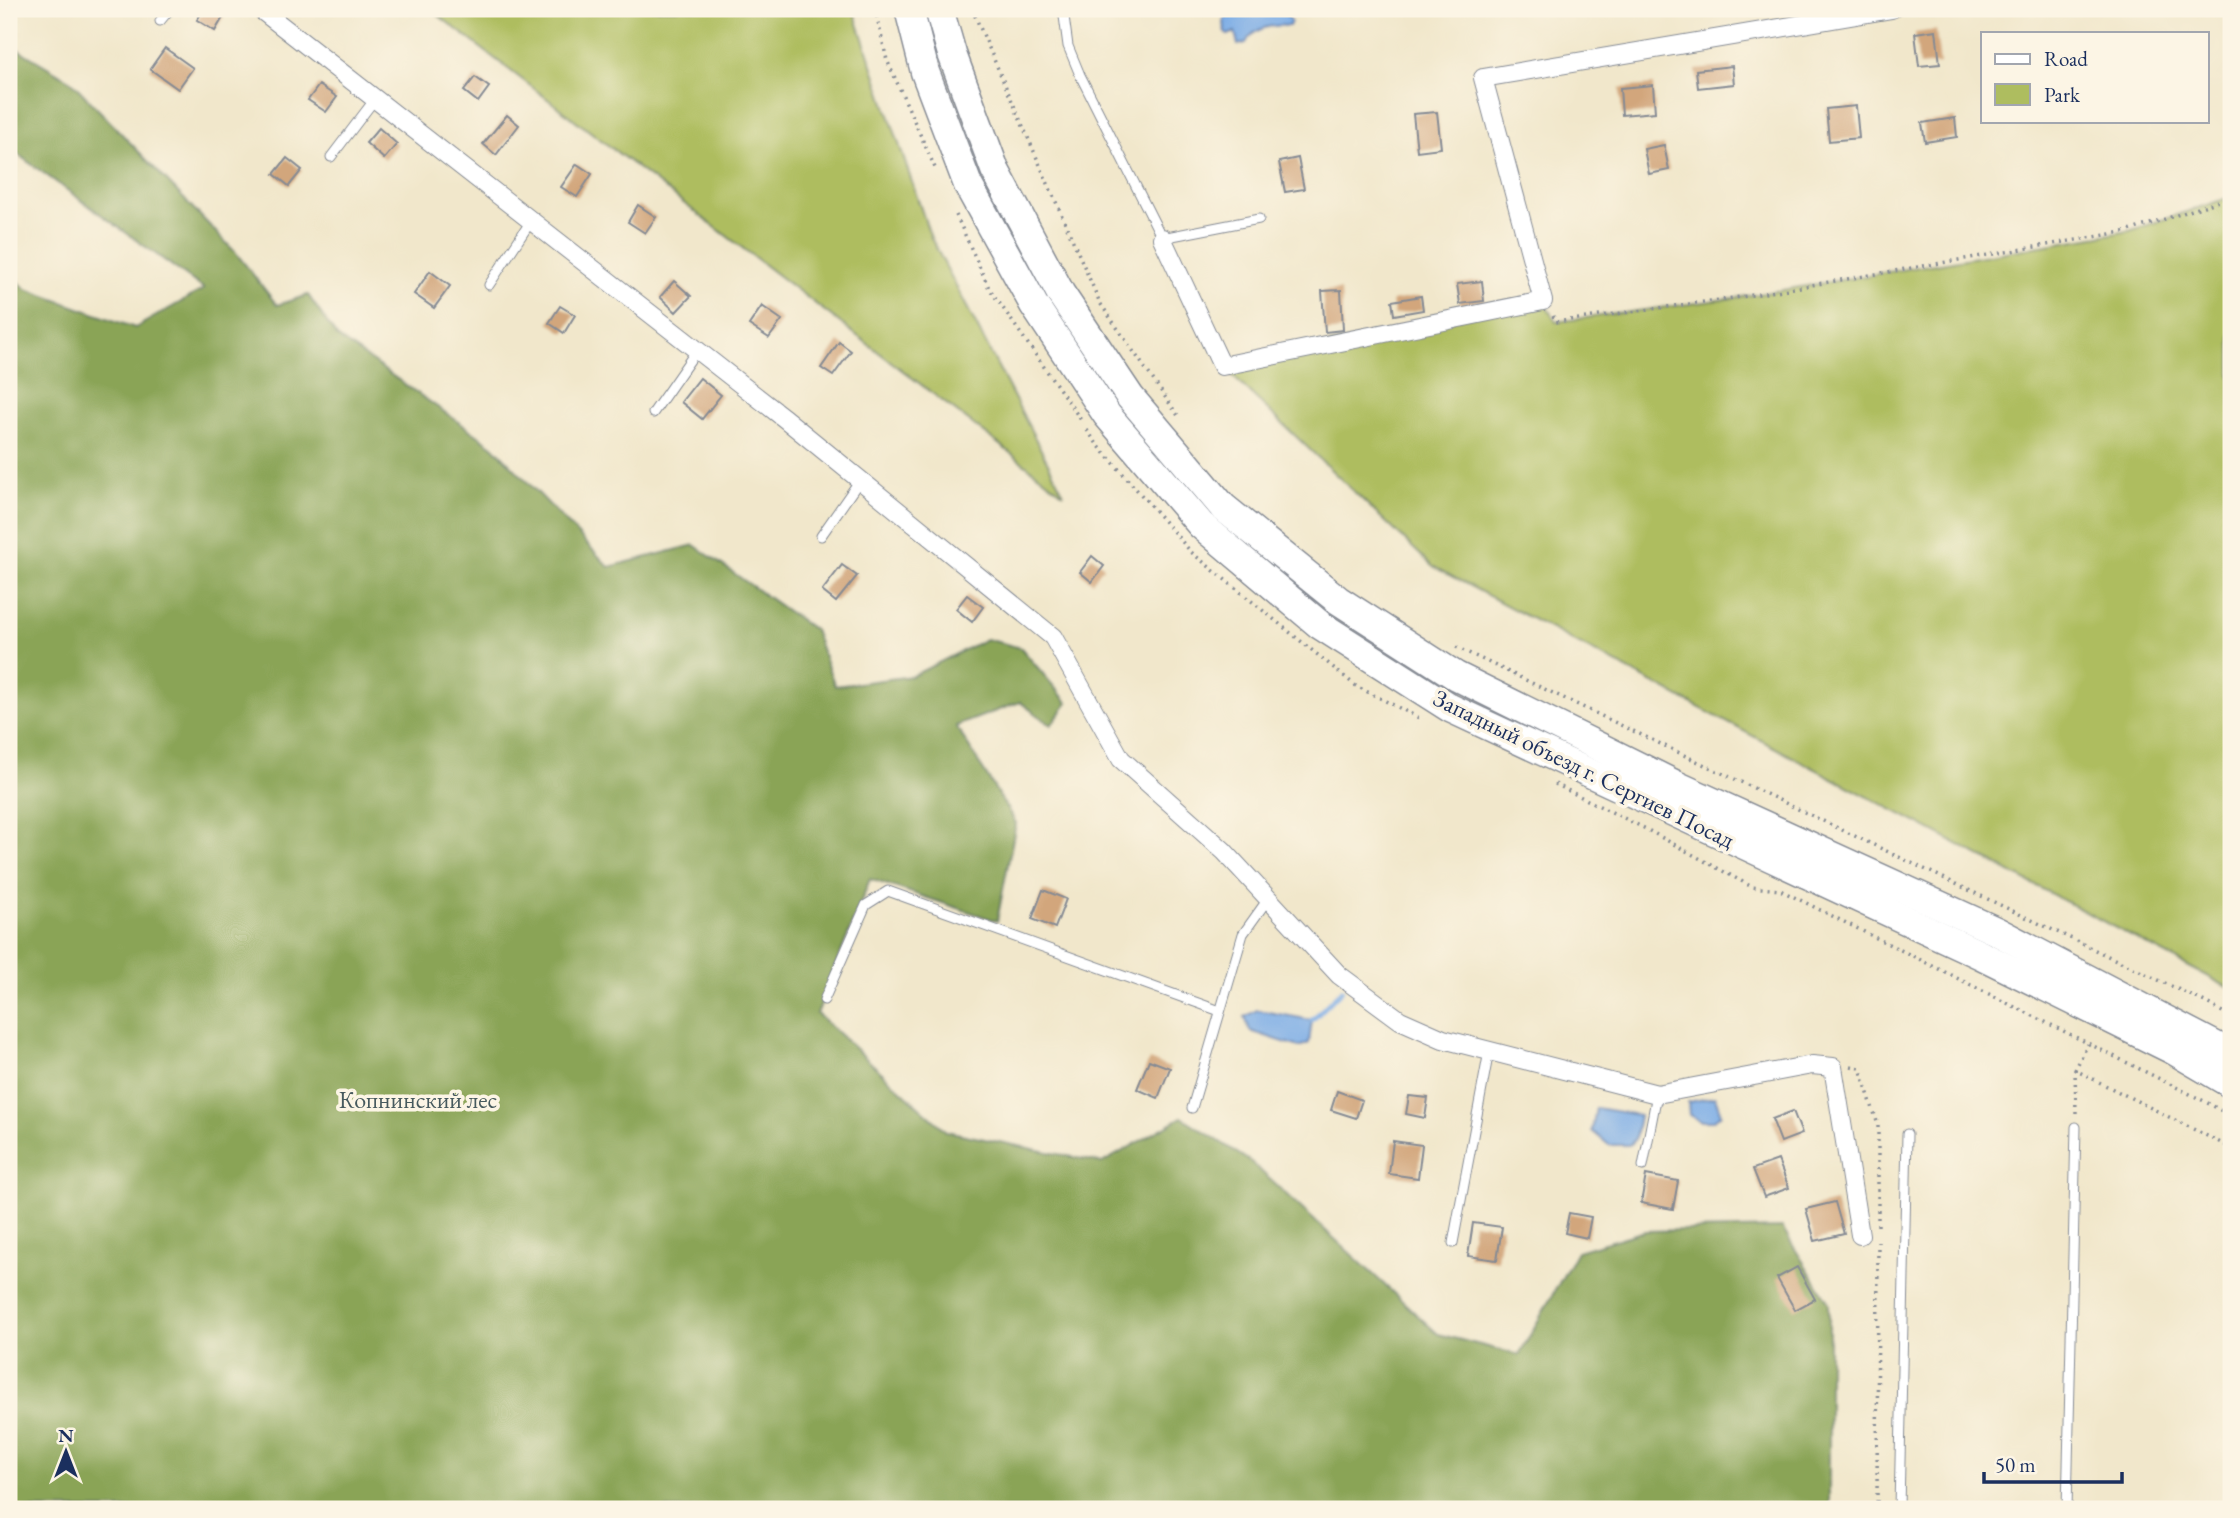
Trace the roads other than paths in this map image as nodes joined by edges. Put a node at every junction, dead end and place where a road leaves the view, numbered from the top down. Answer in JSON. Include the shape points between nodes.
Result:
{"nodes":[{"id":1,"x":170,"y":9,"type":"edge"},
{"id":2,"x":260,"y":9,"type":"edge"},
{"id":3,"x":909,"y":9,"type":"edge"},
{"id":4,"x":939,"y":9,"type":"edge"},
{"id":5,"x":1063,"y":9,"type":"edge"},
{"id":6,"x":1892,"y":9,"type":"edge"},
{"id":7,"x":160,"y":21,"type":"dead end"},
{"id":8,"x":375,"y":99,"type":"junction"},
{"id":9,"x":331,"y":157,"type":"dead end"},
{"id":10,"x":1259,"y":219,"type":"dead end"},
{"id":11,"x":531,"y":221,"type":"junction"},
{"id":12,"x":1162,"y":238,"type":"junction"},
{"id":13,"x":489,"y":285,"type":"dead end"},
{"id":14,"x":697,"y":351,"type":"junction"},
{"id":15,"x":653,"y":413,"type":"dead end"},
{"id":16,"x":860,"y":480,"type":"junction"},
{"id":17,"x":821,"y":536,"type":"dead end"},
{"id":18,"x":1268,"y":899,"type":"junction"},
{"id":19,"x":824,"y":1000,"type":"dead end"},
{"id":20,"x":1220,"y":1010,"type":"junction"},
{"id":21,"x":1489,"y":1051,"type":"junction"},
{"id":22,"x":2231,"y":1054,"type":"edge"},
{"id":23,"x":2231,"y":1084,"type":"edge"},
{"id":24,"x":1657,"y":1094,"type":"junction"},
{"id":25,"x":1192,"y":1108,"type":"dead end"},
{"id":26,"x":2076,"y":1127,"type":"road end"},
{"id":27,"x":1907,"y":1134,"type":"dead end"},
{"id":28,"x":1643,"y":1166,"type":"dead end"},
{"id":29,"x":1860,"y":1235,"type":"dead end"},
{"id":30,"x":1453,"y":1243,"type":"dead end"},
{"id":31,"x":1899,"y":1509,"type":"edge"},
{"id":32,"x":2067,"y":1509,"type":"edge"}],
"edges":[{"from":1,"to":7,"type":"lane"},
{"from":2,"to":8,"type":"street"},
{"from":3,"to":23,"type":"main road","name":"Западный объезд г. Сергиев Посад","via":[[925,72],[968,185],[1034,305],[1107,415],[1201,525],[1320,625],[1450,708],[1981,955]]},
{"from":4,"to":22,"type":"main road","name":"Западный объезд г. Сергиев Посад","via":[[995,170],[1061,294],[1130,397],[1223,507],[1338,600],[1456,676],[1676,785],[1996,931]]},
{"from":5,"to":12,"type":"lane","via":[[1076,65]]},
{"from":6,"to":12,"type":"street","via":[[1483,78],[1543,301],[1222,366]]},
{"from":8,"to":9,"type":"lane"},
{"from":8,"to":11,"type":"street"},
{"from":10,"to":12,"type":"lane"},
{"from":11,"to":13,"type":"lane"},
{"from":11,"to":14,"type":"street"},
{"from":14,"to":15,"type":"lane"},
{"from":14,"to":16,"type":"street"},
{"from":16,"to":17,"type":"lane"},
{"from":16,"to":18,"type":"street","via":[[1052,637],[1121,759],[1224,851]]},
{"from":18,"to":20,"type":"lane","via":[[1243,934]]},
{"from":18,"to":21,"type":"street","via":[[1339,975],[1399,1020],[1443,1039]]},
{"from":19,"to":20,"type":"lane","via":[[866,905],[888,891]]},
{"from":20,"to":25,"type":"lane"},
{"from":21,"to":24,"type":"street"},
{"from":21,"to":30,"type":"lane"},
{"from":24,"to":28,"type":"lane"},
{"from":24,"to":29,"type":"street","via":[[1812,1065],[1833,1067]]},
{"from":26,"to":32,"type":"lane"},
{"from":27,"to":31,"type":"lane"}]}
